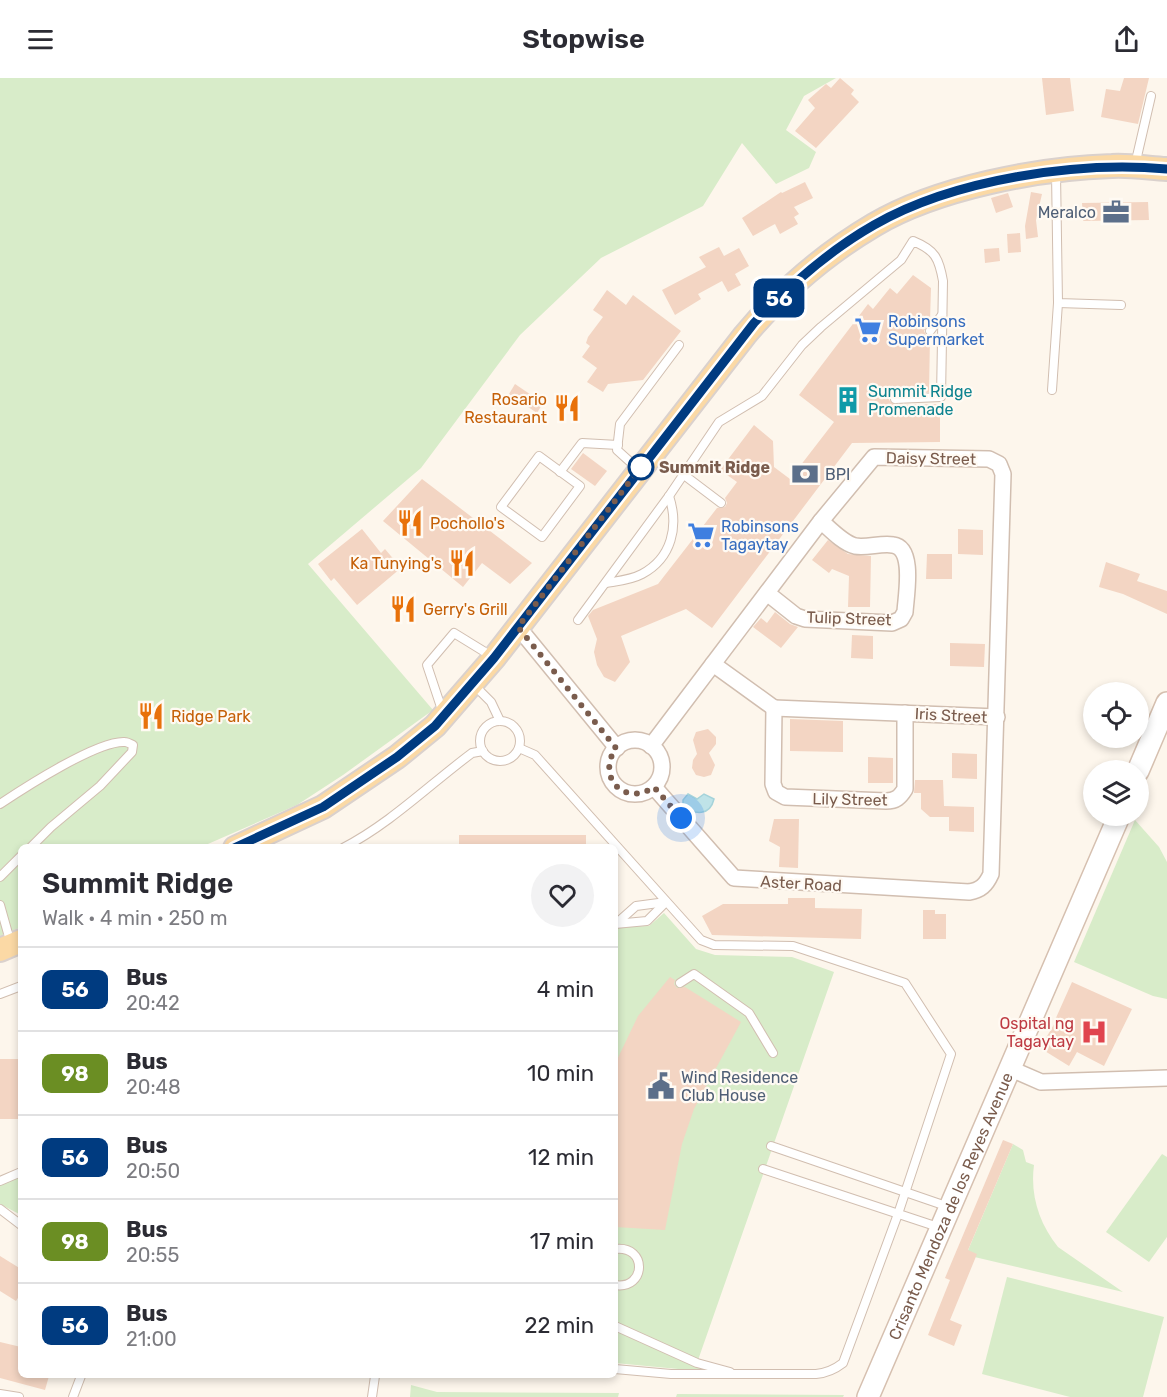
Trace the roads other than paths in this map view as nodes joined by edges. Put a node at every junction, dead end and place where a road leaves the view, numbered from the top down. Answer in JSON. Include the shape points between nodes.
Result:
{"nodes":[{"id":1,"x":1151,"y":96,"type":"dead end"},
{"id":2,"x":1134,"y":166,"type":"junction"},
{"id":3,"x":1167,"y":169,"type":"edge"},
{"id":4,"x":1056,"y":171,"type":"junction"},
{"id":5,"x":1058,"y":303,"type":"junction"},
{"id":6,"x":1121,"y":305,"type":"dead end"},
{"id":7,"x":942,"y":315,"type":"junction"},
{"id":8,"x":930,"y":331,"type":"dead end"},
{"id":9,"x":679,"y":345,"type":"dead end"},
{"id":10,"x":1052,"y":390,"type":"dead end"},
{"id":11,"x":895,"y":399,"type":"dead end"},
{"id":12,"x":618,"y":445,"type":"junction"},
{"id":13,"x":640,"y":470,"type":"junction"},
{"id":14,"x":560,"y":472,"type":"junction"},
{"id":15,"x":684,"y":475,"type":"junction"},
{"id":16,"x":669,"y":496,"type":"junction"},
{"id":17,"x":721,"y":503,"type":"dead end"},
{"id":18,"x":821,"y":521,"type":"junction"},
{"id":19,"x":606,"y":583,"type":"junction"},
{"id":20,"x":767,"y":593,"type":"junction"},
{"id":21,"x":578,"y":620,"type":"dead end"},
{"id":22,"x":518,"y":627,"type":"junction"},
{"id":23,"x":494,"y":658,"type":"junction"},
{"id":24,"x":713,"y":664,"type":"junction"},
{"id":25,"x":473,"y":684,"type":"junction"},
{"id":26,"x":1167,"y":703,"type":"edge"},
{"id":27,"x":774,"y":708,"type":"junction"},
{"id":28,"x":905,"y":712,"type":"junction"},
{"id":29,"x":444,"y":716,"type":"junction"},
{"id":30,"x":997,"y":717,"type":"junction"},
{"id":31,"x":500,"y":721,"type":"junction"},
{"id":32,"x":651,"y":746,"type":"junction"},
{"id":33,"x":519,"y":748,"type":"junction"},
{"id":34,"x":616,"y":748,"type":"junction"},
{"id":35,"x":483,"y":752,"type":"junction"},
{"id":36,"x":1143,"y":760,"type":"edge"},
{"id":37,"x":654,"y":787,"type":"junction"},
{"id":38,"x":0,"y":804,"type":"edge"},
{"id":39,"x":1115,"y":826,"type":"edge"},
{"id":40,"x":34,"y":844,"type":"edge"},
{"id":41,"x":243,"y":844,"type":"edge"},
{"id":42,"x":351,"y":844,"type":"edge"},
{"id":43,"x":614,"y":844,"type":"edge"},
{"id":44,"x":618,"y":848,"type":"edge"},
{"id":45,"x":18,"y":859,"type":"edge"},
{"id":46,"x":0,"y":877,"type":"edge"},
{"id":47,"x":666,"y":902,"type":"junction"},
{"id":48,"x":0,"y":905,"type":"edge"},
{"id":49,"x":618,"y":922,"type":"edge"},
{"id":50,"x":618,"y":923,"type":"edge"},
{"id":51,"x":11,"y":946,"type":"edge"},
{"id":52,"x":680,"y":983,"type":"dead end"},
{"id":53,"x":18,"y":987,"type":"edge"},
{"id":54,"x":0,"y":994,"type":"edge"},
{"id":55,"x":773,"y":1053,"type":"dead end"},
{"id":56,"x":1011,"y":1069,"type":"junction"},
{"id":57,"x":1167,"y":1078,"type":"edge"},
{"id":58,"x":771,"y":1146,"type":"dead end"},
{"id":59,"x":763,"y":1169,"type":"dead end"},
{"id":60,"x":18,"y":1173,"type":"edge"},
{"id":61,"x":0,"y":1181,"type":"edge"},
{"id":62,"x":905,"y":1192,"type":"junction"},
{"id":63,"x":951,"y":1208,"type":"junction"},
{"id":64,"x":0,"y":1209,"type":"edge"},
{"id":65,"x":898,"y":1214,"type":"junction"},
{"id":66,"x":18,"y":1223,"type":"edge"},
{"id":67,"x":942,"y":1228,"type":"junction"},
{"id":68,"x":618,"y":1249,"type":"edge"},
{"id":69,"x":618,"y":1286,"type":"edge"},
{"id":70,"x":618,"y":1327,"type":"edge"},
{"id":71,"x":618,"y":1369,"type":"edge"},
{"id":72,"x":740,"y":1375,"type":"junction"},
{"id":73,"x":80,"y":1378,"type":"edge"},
{"id":74,"x":375,"y":1378,"type":"edge"},
{"id":75,"x":0,"y":1394,"type":"edge"},
{"id":76,"x":19,"y":1397,"type":"edge"},
{"id":77,"x":73,"y":1397,"type":"edge"},
{"id":78,"x":372,"y":1397,"type":"edge"},
{"id":79,"x":868,"y":1397,"type":"edge"}],
"edges":[{"from":1,"to":2,"type":"lane"},
{"from":2,"to":3,"type":"main road"},
{"from":2,"to":4,"type":"main road"},
{"from":4,"to":5,"type":"lane"},
{"from":4,"to":13,"type":"main road","via":[[943,196],[876,224],[839,247],[754,323]]},
{"from":5,"to":6,"type":"lane"},
{"from":5,"to":10,"type":"lane"},
{"from":7,"to":8,"type":"lane"},
{"from":7,"to":11,"type":"lane","via":[[941,397]]},
{"from":7,"to":15,"type":"lane","via":[[940,264],[929,248],[913,241],[901,260],[802,345],[762,396],[719,422]]},
{"from":9,"to":12,"type":"lane","via":[[620,424]]},
{"from":12,"to":13,"type":"lane","via":[[617,450]]},
{"from":12,"to":14,"type":"lane","via":[[582,443]]},
{"from":13,"to":22,"type":"main road"},
{"from":14,"to":14,"type":"lane","via":[[539,456],[501,507],[542,537],[580,486]]},
{"from":15,"to":16,"type":"lane"},
{"from":15,"to":17,"type":"lane"},
{"from":16,"to":19,"type":"lane"},
{"from":16,"to":19,"type":"lane","via":[[674,530],[667,549],[641,575]]},
{"from":18,"to":20,"type":"street"},
{"from":18,"to":20,"type":"street","name":"Tulip Street","via":[[855,546],[894,545],[903,549],[907,569],[905,612],[901,619],[892,623],[805,619]]},
{"from":18,"to":30,"type":"street","name":"Daisy Street","via":[[874,457],[989,459],[999,464],[1003,474]]},
{"from":19,"to":21,"type":"lane"},
{"from":20,"to":24,"type":"street"},
{"from":22,"to":23,"type":"main road"},
{"from":22,"to":34,"type":"street"},
{"from":23,"to":25,"type":"main road"},
{"from":23,"to":29,"type":"lane","via":[[454,633],[427,665]]},
{"from":24,"to":27,"type":"street"},
{"from":24,"to":32,"type":"street"},
{"from":25,"to":29,"type":"main road"},
{"from":25,"to":31,"type":"lane","via":[[491,702]]},
{"from":26,"to":36,"type":"main road"},
{"from":27,"to":28,"type":"street"},
{"from":27,"to":28,"type":"street","name":"Lily Street","via":[[776,792],[785,797],[886,801],[901,796],[905,789]]},
{"from":28,"to":30,"type":"street","name":"Iris Street"},
{"from":29,"to":41,"type":"main road","via":[[397,757],[323,807]]},
{"from":30,"to":37,"type":"street","name":"Aster Road","via":[[991,874],[979,891],[734,879]]},
{"from":31,"to":33,"type":"lane","via":[[516,729]]},
{"from":31,"to":35,"type":"lane","via":[[484,729],[480,740]]},
{"from":32,"to":34,"type":"street","via":[[633,741]]},
{"from":32,"to":37,"type":"street","via":[[662,766]]},
{"from":33,"to":35,"type":"lane","via":[[506,760],[493,759]]},
{"from":33,"to":43,"type":"lane","via":[[535,755]]},
{"from":34,"to":37,"type":"street","via":[[609,774],[619,789],[637,794]]},
{"from":35,"to":42,"type":"lane","via":[[472,753],[406,808]]},
{"from":38,"to":40,"type":"lane","via":[[70,761],[108,745],[126,741],[133,745],[132,752],[100,786]]},
{"from":39,"to":56,"type":"main road","name":"Crisanto Mendoza de los Reyes Avenue"},
{"from":44,"to":47,"type":"lane"},
{"from":45,"to":46,"type":"lane"},
{"from":47,"to":49,"type":"lane","via":[[636,906]]},
{"from":47,"to":50,"type":"lane","via":[[647,921]]},
{"from":47,"to":62,"type":"lane","via":[[700,940],[714,945],[793,946],[905,983],[951,1054]]},
{"from":48,"to":51,"type":"lane"},
{"from":52,"to":55,"type":"lane","via":[[694,974],[749,1013]]},
{"from":53,"to":54,"type":"lane"},
{"from":56,"to":57,"type":"street","via":[[1041,1082]]},
{"from":56,"to":63,"type":"main road","name":"Crisanto Mendoza de los Reyes Avenue"},
{"from":58,"to":62,"type":"lane"},
{"from":59,"to":65,"type":"lane"},
{"from":60,"to":61,"type":"lane"},
{"from":62,"to":63,"type":"lane"},
{"from":62,"to":65,"type":"lane"},
{"from":63,"to":67,"type":"main road","name":"Crisanto Mendoza de los Reyes Avenue"},
{"from":64,"to":66,"type":"lane"},
{"from":65,"to":67,"type":"lane"},
{"from":65,"to":72,"type":"lane","via":[[843,1363],[827,1373]]},
{"from":67,"to":79,"type":"main road","name":"Crisanto Mendoza de los Reyes Avenue"},
{"from":68,"to":69,"type":"lane","via":[[629,1250],[639,1265],[632,1282]]},
{"from":70,"to":72,"type":"lane","via":[[697,1363]]},
{"from":71,"to":72,"type":"lane"},
{"from":73,"to":77,"type":"lane"},
{"from":74,"to":78,"type":"lane"},
{"from":75,"to":76,"type":"lane"}]}
